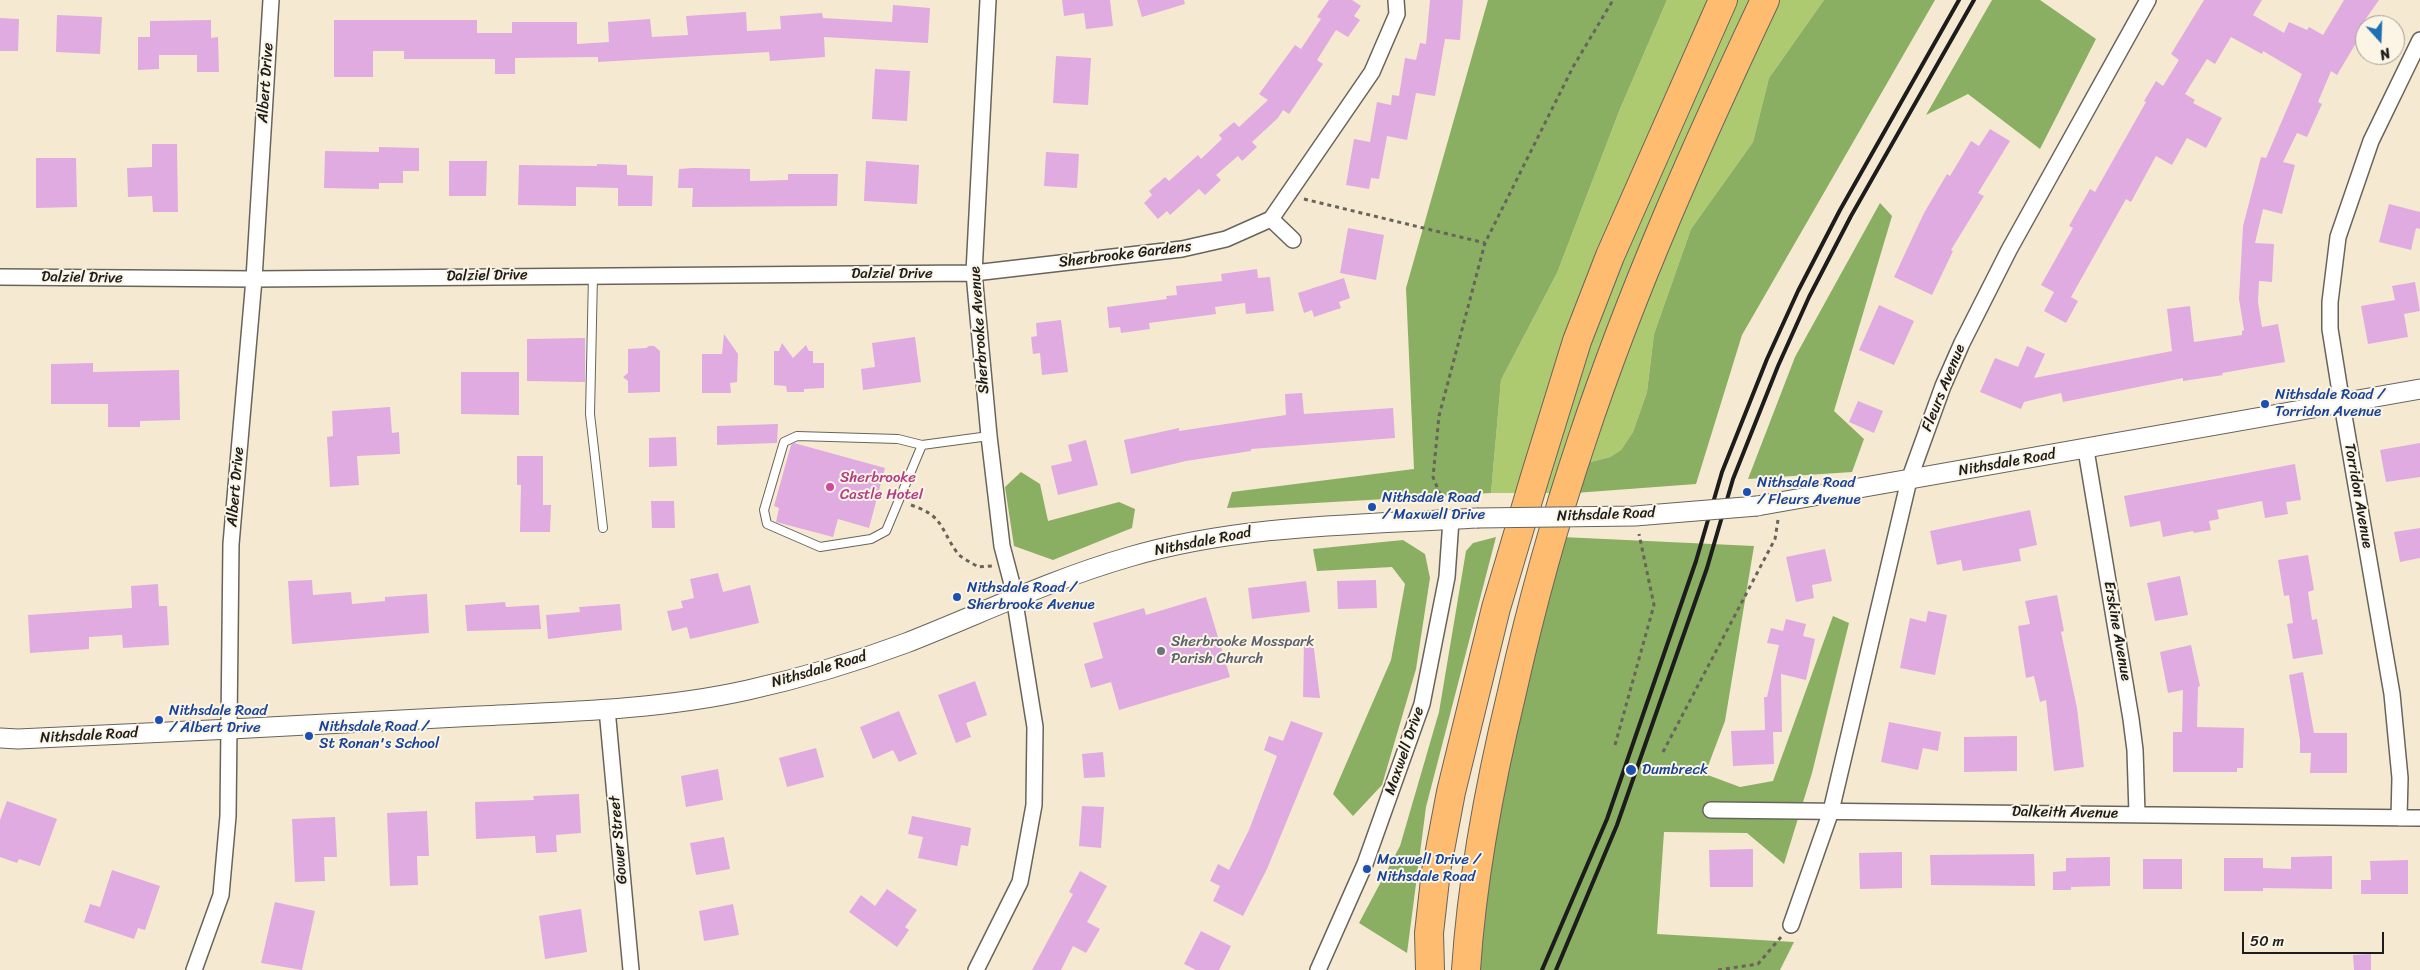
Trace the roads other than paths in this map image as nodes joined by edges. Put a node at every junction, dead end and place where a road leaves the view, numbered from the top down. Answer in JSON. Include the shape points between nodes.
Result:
{"nodes":[{"id":1,"x":271,"y":0,"type":"edge"},
{"id":2,"x":988,"y":0,"type":"edge"},
{"id":3,"x":1396,"y":0,"type":"edge"},
{"id":4,"x":1723,"y":0,"type":"edge"},
{"id":5,"x":1765,"y":0,"type":"edge"},
{"id":6,"x":1778,"y":0,"type":"edge"},
{"id":7,"x":2148,"y":0,"type":"edge"},
{"id":8,"x":2420,"y":40,"type":"edge"},
{"id":9,"x":1669,"y":212,"type":"junction"},
{"id":10,"x":1271,"y":219,"type":"junction"},
{"id":11,"x":1293,"y":240,"type":"dead end"},
{"id":12,"x":974,"y":273,"type":"junction"},
{"id":13,"x":593,"y":275,"type":"junction"},
{"id":14,"x":0,"y":277,"type":"edge"},
{"id":15,"x":254,"y":279,"type":"junction"},
{"id":16,"x":2420,"y":390,"type":"edge"},
{"id":17,"x":2342,"y":404,"type":"junction"},
{"id":18,"x":989,"y":436,"type":"junction"},
{"id":19,"x":922,"y":445,"type":"junction"},
{"id":20,"x":2086,"y":450,"type":"junction"},
{"id":21,"x":1909,"y":480,"type":"junction"},
{"id":22,"x":1451,"y":520,"type":"junction"},
{"id":23,"x":603,"y":528,"type":"dead end"},
{"id":24,"x":1014,"y":598,"type":"junction"},
{"id":25,"x":607,"y":710,"type":"junction"},
{"id":26,"x":231,"y":730,"type":"junction"},
{"id":27,"x":0,"y":738,"type":"edge"},
{"id":28,"x":1711,"y":810,"type":"dead end"},
{"id":29,"x":1831,"y":811,"type":"junction"},
{"id":30,"x":2137,"y":814,"type":"junction"},
{"id":31,"x":2399,"y":818,"type":"junction"},
{"id":32,"x":2420,"y":818,"type":"edge"},
{"id":33,"x":1791,"y":925,"type":"road end"},
{"id":34,"x":194,"y":970,"type":"edge"},
{"id":35,"x":631,"y":970,"type":"edge"},
{"id":36,"x":976,"y":970,"type":"edge"},
{"id":37,"x":1318,"y":970,"type":"edge"},
{"id":38,"x":1430,"y":970,"type":"edge"},
{"id":39,"x":1466,"y":970,"type":"edge"}],
"edges":[{"from":1,"to":15,"type":"street","name":"Albert Drive"},
{"from":2,"to":12,"type":"street","name":"Sherbrooke Avenue"},
{"from":3,"to":10,"type":"street","via":[[1396,14],[1372,72]]},
{"from":4,"to":38,"type":"highway","via":[[1577,340],[1534,480],[1496,608],[1451,792],[1436,871],[1429,933]]},
{"from":5,"to":9,"type":"highway"},
{"from":6,"to":9,"type":"highway"},
{"from":7,"to":21,"type":"street","name":"Fleurs Avenue","via":[[2009,250],[1962,342]]},
{"from":8,"to":17,"type":"street","name":"Torridon Avenue","via":[[2372,141],[2338,237],[2330,329]]},
{"from":9,"to":39,"type":"highway","via":[[1598,393],[1545,561],[1507,712],[1486,814]]},
{"from":10,"to":11,"type":"street"},
{"from":10,"to":12,"type":"street","name":"Sherbrooke Gardens","via":[[1226,240],[1182,249]]},
{"from":12,"to":13,"type":"street","name":"Dalziel Drive"},
{"from":12,"to":18,"type":"street","name":"Sherbrooke Avenue"},
{"from":13,"to":15,"type":"street","name":"Dalziel Drive"},
{"from":13,"to":23,"type":"lane","via":[[590,414]]},
{"from":14,"to":15,"type":"street","name":"Dalziel Drive"},
{"from":15,"to":26,"type":"street","name":"Albert Drive","via":[[231,544]]},
{"from":16,"to":17,"type":"street","name":"Nithsdale Road"},
{"from":17,"to":20,"type":"street","name":"Nithsdale Road"},
{"from":17,"to":31,"type":"street","name":"Torridon Avenue","via":[[2392,694],[2400,778]]},
{"from":18,"to":19,"type":"lane"},
{"from":18,"to":24,"type":"street","name":"Sherbrooke Avenue","via":[[1006,564]]},
{"from":19,"to":19,"type":"lane","via":[[886,531],[871,539],[820,547],[767,524],[764,510],[784,442],[797,436],[898,439]]},
{"from":20,"to":21,"type":"street","name":"Nithsdale Road"},
{"from":20,"to":30,"type":"street","name":"Erskine Avenue","via":[[2131,719]]},
{"from":21,"to":22,"type":"street","name":"Nithsdale Road","bridge":true,"via":[[1757,506],[1635,516]]},
{"from":21,"to":29,"type":"street","name":"Fleurs Avenue"},
{"from":22,"to":24,"type":"street","name":"Nithsdale Road","via":[[1234,533],[1130,557]]},
{"from":22,"to":37,"type":"street","name":"Maxwell Drive","via":[[1447,577],[1422,704],[1365,864]]},
{"from":24,"to":25,"type":"street","name":"Nithsdale Road","via":[[905,643],[804,676],[746,691]]},
{"from":24,"to":36,"type":"street","name":"Sherbrooke Avenue","via":[[1035,727],[1034,805],[1020,882]]},
{"from":25,"to":26,"type":"street","name":"Nithsdale Road"},
{"from":25,"to":35,"type":"street","name":"Gower Street"},
{"from":26,"to":27,"type":"street","name":"Nithsdale Road"},
{"from":26,"to":34,"type":"street","name":"Albert Drive","via":[[221,895]]},
{"from":28,"to":29,"type":"street","name":"Dalkeith Avenue"},
{"from":29,"to":30,"type":"street","name":"Dalkeith Avenue"},
{"from":29,"to":33,"type":"street","name":"Fleurs Avenue"},
{"from":30,"to":31,"type":"street","name":"Dalkeith Avenue"},
{"from":31,"to":32,"type":"street","name":"Dalkeith Avenue"}]}
